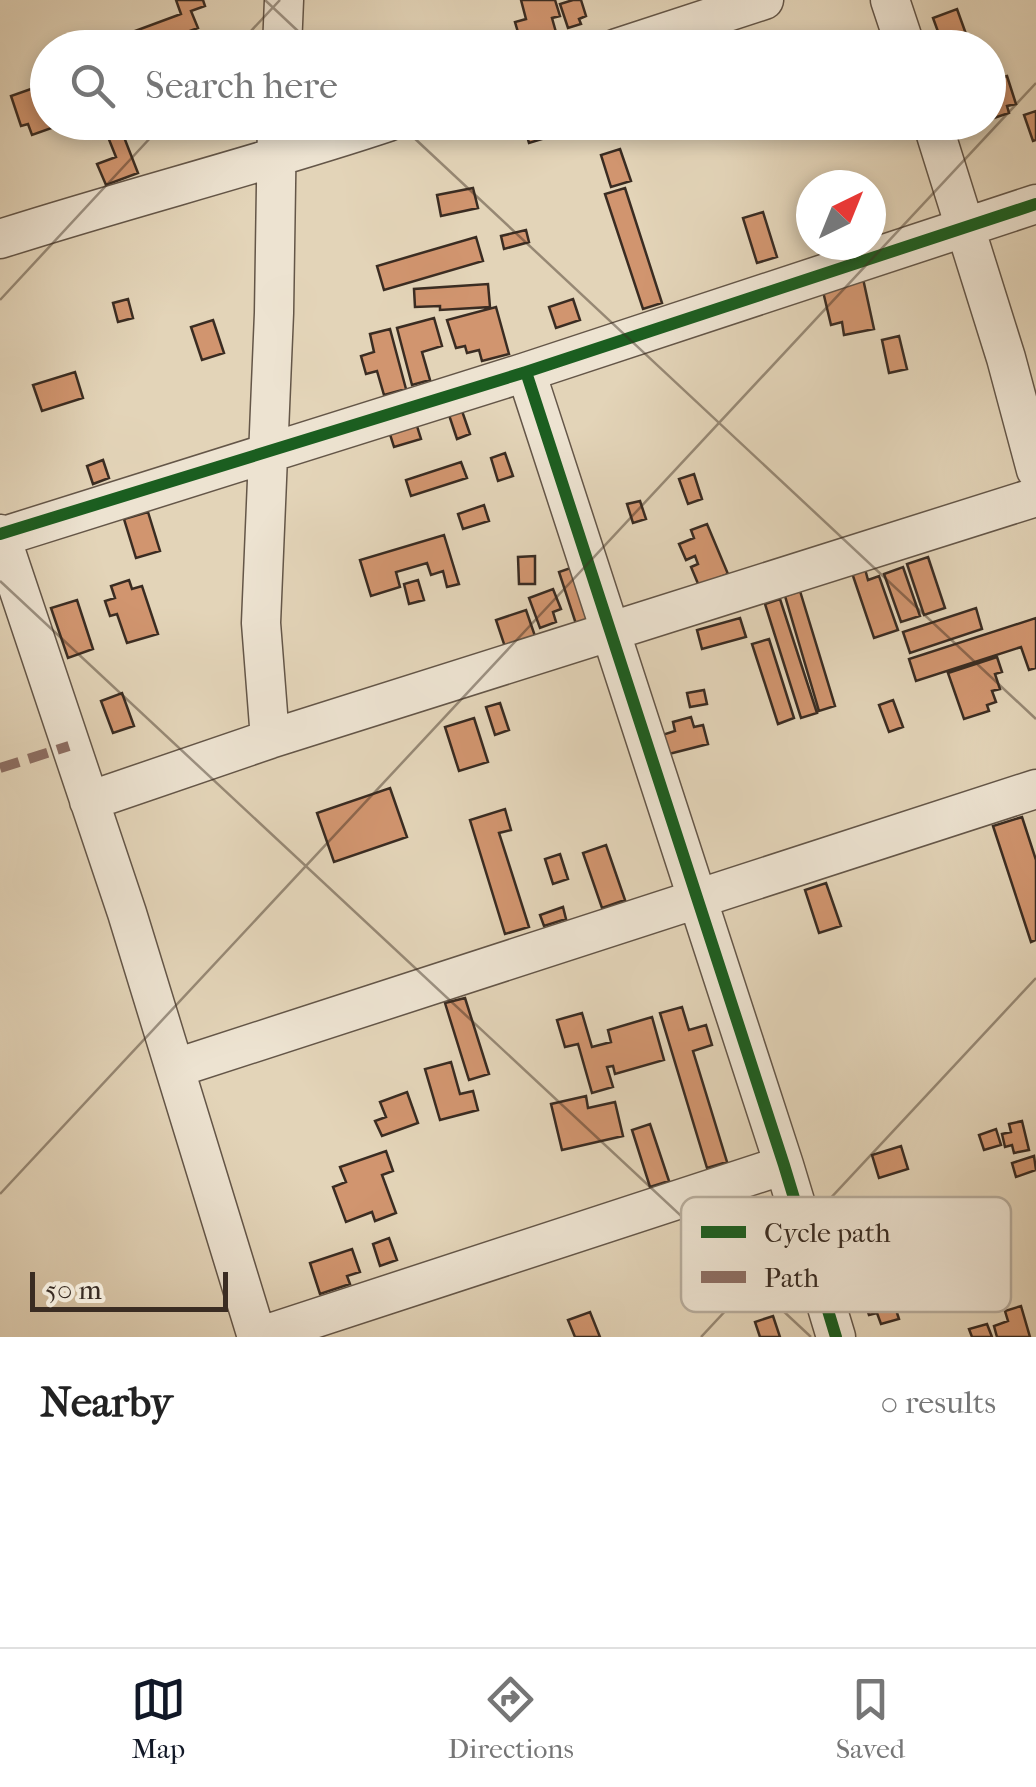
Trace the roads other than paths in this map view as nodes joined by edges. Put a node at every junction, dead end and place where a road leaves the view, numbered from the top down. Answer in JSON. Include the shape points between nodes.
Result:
{"nodes":[{"id":1,"x":284,"y":0,"type":"edge"},
{"id":2,"x":764,"y":0,"type":"edge"},
{"id":3,"x":890,"y":0,"type":"edge"},
{"id":4,"x":283,"y":30,"type":"edge"},
{"id":5,"x":672,"y":30,"type":"edge"},
{"id":6,"x":900,"y":30,"type":"edge"},
{"id":7,"x":938,"y":140,"type":"edge"},
{"id":8,"x":276,"y":141,"type":"edge"},
{"id":9,"x":1036,"y":204,"type":"edge"},
{"id":10,"x":965,"y":226,"type":"junction"},
{"id":11,"x":0,"y":240,"type":"edge"},
{"id":12,"x":526,"y":372,"type":"junction"},
{"id":13,"x":268,"y":451,"type":"junction"},
{"id":14,"x":1036,"y":470,"type":"edge"},
{"id":15,"x":1036,"y":498,"type":"edge"},
{"id":16,"x":0,"y":535,"type":"edge"},
{"id":17,"x":612,"y":634,"type":"junction"},
{"id":18,"x":270,"y":739,"type":"junction"},
{"id":19,"x":1036,"y":790,"type":"edge"},
{"id":20,"x":89,"y":801,"type":"junction"},
{"id":21,"x":696,"y":899,"type":"junction"},
{"id":22,"x":176,"y":1068,"type":"junction"},
{"id":23,"x":784,"y":1165,"type":"junction"},
{"id":24,"x":686,"y":1197,"type":"edge"},
{"id":25,"x":794,"y":1197,"type":"edge"},
{"id":26,"x":681,"y":1199,"type":"edge"},
{"id":27,"x":828,"y":1312,"type":"edge"},
{"id":28,"x":257,"y":1337,"type":"edge"},
{"id":29,"x":836,"y":1337,"type":"edge"}],
"edges":[{"from":1,"to":4,"type":"street"},
{"from":2,"to":5,"type":"street"},
{"from":3,"to":6,"type":"street"},
{"from":7,"to":10,"type":"street"},
{"from":8,"to":11,"type":"street"},
{"from":8,"to":13,"type":"street"},
{"from":9,"to":10,"type":"street"},
{"from":10,"to":12,"type":"street"},
{"from":10,"to":14,"type":"street"},
{"from":12,"to":13,"type":"street"},
{"from":12,"to":17,"type":"street"},
{"from":13,"to":16,"type":"street"},
{"from":13,"to":18,"type":"street","via":[[260,622]]},
{"from":15,"to":17,"type":"street"},
{"from":16,"to":20,"type":"street"},
{"from":17,"to":18,"type":"street"},
{"from":17,"to":21,"type":"street"},
{"from":18,"to":20,"type":"street"},
{"from":19,"to":21,"type":"street"},
{"from":20,"to":22,"type":"street"},
{"from":21,"to":22,"type":"street"},
{"from":21,"to":23,"type":"street"},
{"from":22,"to":28,"type":"street"},
{"from":23,"to":24,"type":"street"},
{"from":23,"to":25,"type":"street"},
{"from":26,"to":28,"type":"street"},
{"from":27,"to":29,"type":"street"}]}
